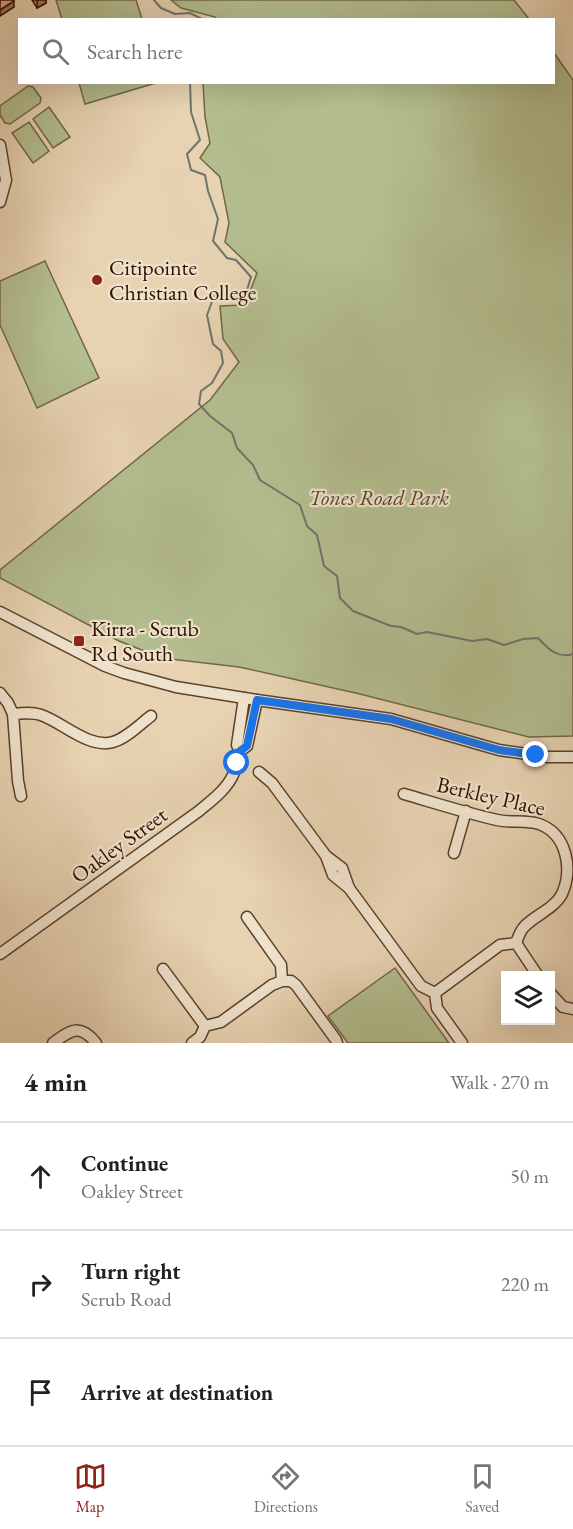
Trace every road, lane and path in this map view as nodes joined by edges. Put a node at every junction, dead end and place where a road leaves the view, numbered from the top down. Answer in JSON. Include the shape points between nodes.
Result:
{"nodes":[{"id":1,"x":0,"y":145,"type":"edge"},
{"id":2,"x":1,"y":158,"type":"edge"},
{"id":3,"x":0,"y":202,"type":"edge"},
{"id":4,"x":0,"y":612,"type":"edge"},
{"id":5,"x":5,"y":619,"type":"edge"},
{"id":6,"x":0,"y":693,"type":"edge"},
{"id":7,"x":244,"y":698,"type":"junction"},
{"id":8,"x":257,"y":700,"type":"junction"},
{"id":9,"x":13,"y":714,"type":"junction"},
{"id":10,"x":151,"y":716,"type":"dead end"},
{"id":11,"x":240,"y":751,"type":"junction"},
{"id":12,"x":573,"y":757,"type":"edge"},
{"id":13,"x":259,"y":772,"type":"dead end"},
{"id":14,"x":404,"y":794,"type":"dead end"},
{"id":15,"x":21,"y":796,"type":"dead end"},
{"id":16,"x":466,"y":811,"type":"junction"},
{"id":17,"x":454,"y":853,"type":"dead end"},
{"id":18,"x":247,"y":917,"type":"dead end"},
{"id":19,"x":516,"y":944,"type":"junction"},
{"id":20,"x":0,"y":954,"type":"edge"},
{"id":21,"x":163,"y":969,"type":"dead end"},
{"id":22,"x":535,"y":971,"type":"edge"},
{"id":23,"x":282,"y":981,"type":"junction"},
{"id":24,"x":435,"y":993,"type":"junction"},
{"id":25,"x":555,"y":998,"type":"edge"},
{"id":26,"x":573,"y":1009,"type":"edge"},
{"id":27,"x":205,"y":1026,"type":"junction"},
{"id":28,"x":53,"y":1043,"type":"edge"},
{"id":29,"x":96,"y":1043,"type":"edge"},
{"id":30,"x":192,"y":1043,"type":"edge"},
{"id":31,"x":337,"y":1043,"type":"edge"},
{"id":32,"x":462,"y":1043,"type":"edge"}],
"edges":[{"from":1,"to":2,"type":"street"},
{"from":2,"to":3,"type":"street","via":[[6,180]]},
{"from":4,"to":5,"type":"street"},
{"from":5,"to":7,"type":"street","via":[[44,633],[124,673],[176,687]]},
{"from":6,"to":9,"type":"street"},
{"from":7,"to":8,"type":"street"},
{"from":7,"to":11,"type":"street","name":"Oakley Street","via":[[237,744]]},
{"from":8,"to":11,"type":"street","name":"Oakley Street","via":[[247,746]]},
{"from":8,"to":12,"type":"street","via":[[391,719],[499,750]]},
{"from":9,"to":10,"type":"street","via":[[39,714],[89,741],[101,743],[122,738]]},
{"from":9,"to":15,"type":"street"},
{"from":11,"to":20,"type":"street","name":"Oakley Street","via":[[226,787],[200,811]]},
{"from":13,"to":24,"type":"street","via":[[272,783],[326,856],[333,874],[349,888],[421,986]]},
{"from":14,"to":16,"type":"street","name":"Berkley Place"},
{"from":16,"to":17,"type":"street"},
{"from":16,"to":19,"type":"street","name":"Berkley Place","via":[[537,824],[550,829],[564,846],[568,865],[561,895],[522,928]]},
{"from":18,"to":23,"type":"street","via":[[281,965]]},
{"from":19,"to":22,"type":"street"},
{"from":19,"to":24,"type":"street","via":[[500,945]]},
{"from":21,"to":27,"type":"street"},
{"from":23,"to":27,"type":"street","via":[[221,1022]]},
{"from":23,"to":31,"type":"street","via":[[296,985]]},
{"from":24,"to":32,"type":"street","via":[[437,1008]]},
{"from":25,"to":26,"type":"street","via":[[563,1007]]},
{"from":27,"to":30,"type":"street"},
{"from":28,"to":29,"type":"street","via":[[81,1030]]}]}
